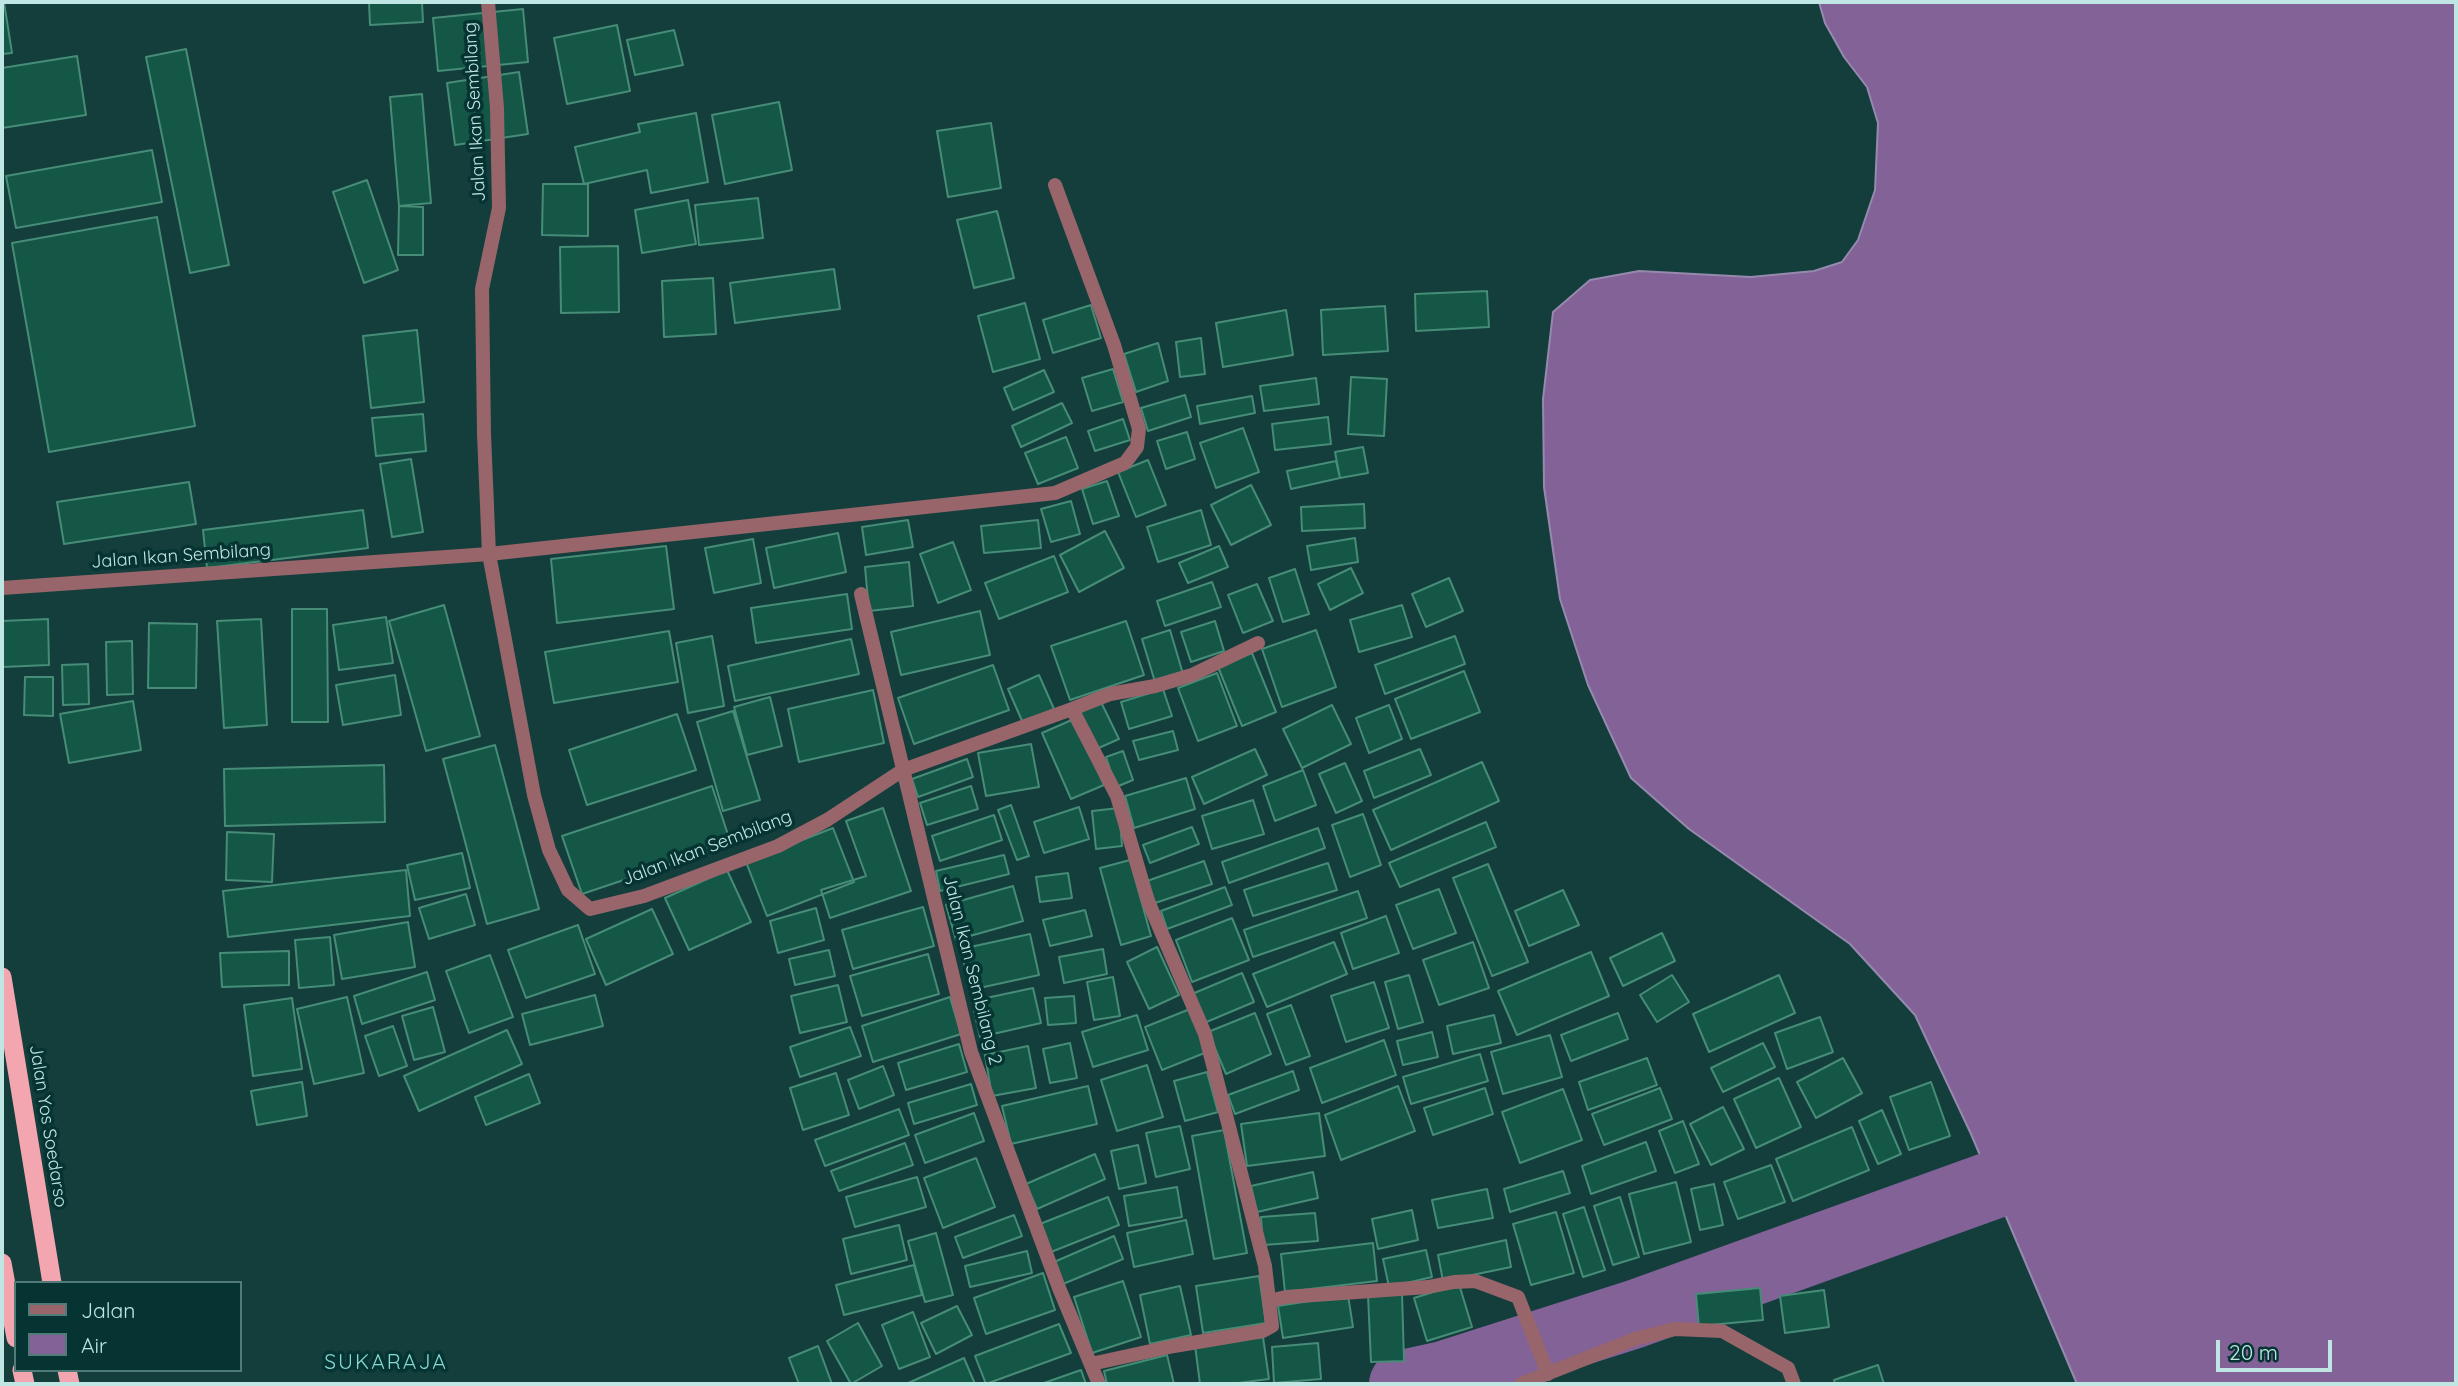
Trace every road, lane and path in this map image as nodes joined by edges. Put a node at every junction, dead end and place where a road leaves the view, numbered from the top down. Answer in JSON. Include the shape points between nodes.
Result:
{"nodes":[{"id":1,"x":488,"y":2,"type":"edge"},
{"id":2,"x":1055,"y":185,"type":"dead end"},
{"id":3,"x":489,"y":554,"type":"junction"},
{"id":4,"x":2,"y":588,"type":"edge"},
{"id":5,"x":861,"y":594,"type":"dead end"},
{"id":6,"x":1258,"y":643,"type":"dead end"},
{"id":7,"x":1072,"y":709,"type":"junction"},
{"id":8,"x":903,"y":770,"type":"junction"},
{"id":9,"x":2,"y":977,"type":"edge"},
{"id":10,"x":2,"y":1263,"type":"edge"},
{"id":11,"x":52,"y":1281,"type":"edge"},
{"id":12,"x":1269,"y":1301,"type":"junction"},
{"id":13,"x":14,"y":1327,"type":"edge"},
{"id":14,"x":1091,"y":1364,"type":"junction"},
{"id":15,"x":1548,"y":1374,"type":"junction"},
{"id":16,"x":1099,"y":1384,"type":"edge"},
{"id":17,"x":1521,"y":1384,"type":"edge"},
{"id":18,"x":1794,"y":1384,"type":"edge"}],
"edges":[{"from":1,"to":3,"type":"street","name":"Jalan Ikan Sembilang","via":[[498,108],[499,208],[482,289]]},
{"from":2,"to":3,"type":"street","via":[[1114,345],[1139,429],[1137,447],[1125,463],[1055,493]]},
{"from":3,"to":4,"type":"street","name":"Jalan Ikan Sembilang"},
{"from":3,"to":8,"type":"street","name":"Jalan Ikan Sembilang","via":[[546,839],[568,890],[590,909],[644,896],[779,846]]},
{"from":5,"to":8,"type":"street","name":"Jalan Ikan Sembilang 2"},
{"from":6,"to":7,"type":"street","via":[[1192,675],[1110,694]]},
{"from":7,"to":8,"type":"street"},
{"from":7,"to":12,"type":"street","via":[[1117,796],[1148,901],[1205,1034],[1265,1266]]},
{"from":8,"to":14,"type":"street","name":"Jalan Ikan Sembilang 2","via":[[971,1052]]},
{"from":9,"to":11,"type":"highway","name":"Jalan Yos Soedarso"},
{"from":10,"to":13,"type":"highway"},
{"from":12,"to":14,"type":"street","via":[[1272,1326],[1263,1331]]},
{"from":12,"to":15,"type":"street","via":[[1475,1281],[1518,1297]]},
{"from":14,"to":16,"type":"street","name":"Jalan Ikan Sembilang 2"},
{"from":15,"to":17,"type":"street"},
{"from":15,"to":18,"type":"street","via":[[1675,1329],[1722,1331],[1788,1368]]}]}
